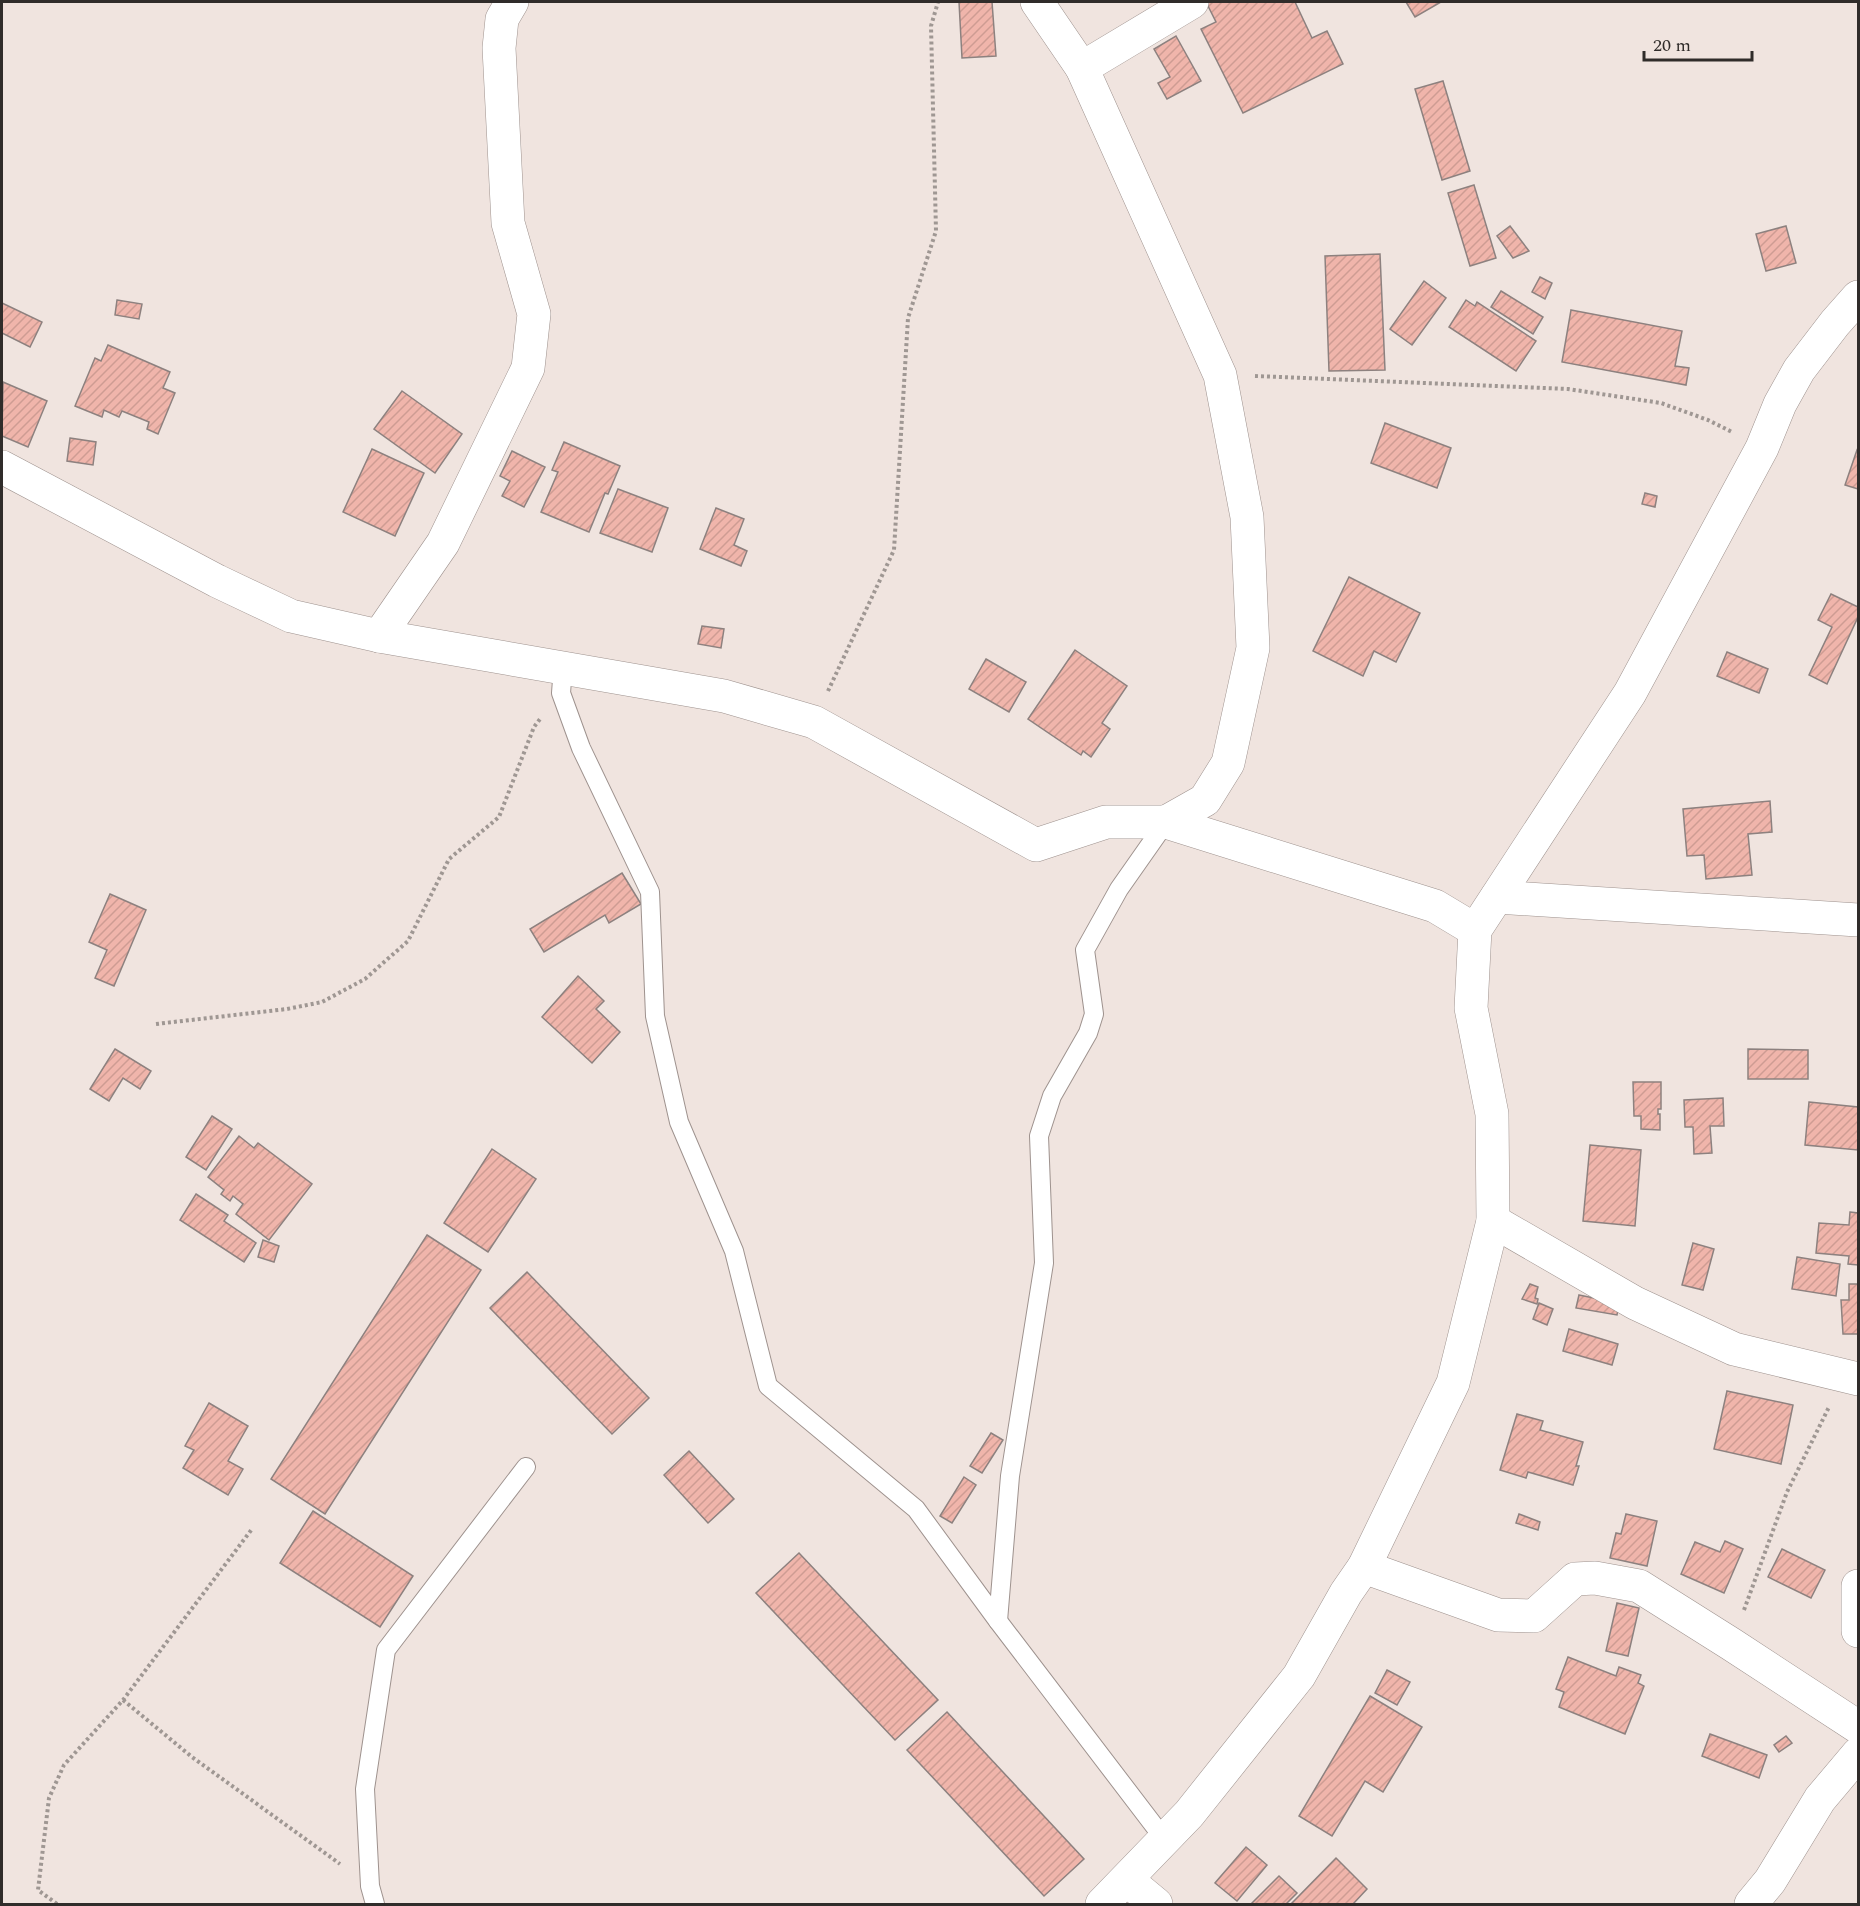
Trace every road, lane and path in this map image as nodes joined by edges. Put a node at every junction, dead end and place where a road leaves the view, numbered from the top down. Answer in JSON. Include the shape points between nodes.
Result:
{"nodes":[{"id":1,"x":512,"y":2,"type":"edge"},
{"id":2,"x":938,"y":2,"type":"edge"},
{"id":3,"x":1037,"y":2,"type":"edge"},
{"id":4,"x":1192,"y":2,"type":"edge"},
{"id":5,"x":1082,"y":68,"type":"junction"},
{"id":6,"x":1858,"y":297,"type":"edge"},
{"id":7,"x":1220,"y":375,"type":"junction"},
{"id":8,"x":1762,"y":448,"type":"junction"},
{"id":9,"x":2,"y":467,"type":"edge"},
{"id":10,"x":379,"y":636,"type":"junction"},
{"id":11,"x":562,"y":680,"type":"junction"},
{"id":12,"x":814,"y":722,"type":"junction"},
{"id":13,"x":1166,"y":822,"type":"junction"},
{"id":14,"x":1497,"y":897,"type":"junction"},
{"id":15,"x":1858,"y":920,"type":"edge"},
{"id":16,"x":1475,"y":930,"type":"junction"},
{"id":17,"x":156,"y":1024,"type":"dead end"},
{"id":18,"x":1493,"y":1221,"type":"junction"},
{"id":19,"x":1851,"y":1378,"type":"edge"},
{"id":20,"x":526,"y":1467,"type":"dead end"},
{"id":21,"x":252,"y":1529,"type":"dead end"},
{"id":22,"x":1364,"y":1567,"type":"junction"},
{"id":23,"x":1858,"y":1587,"type":"edge"},
{"id":24,"x":998,"y":1621,"type":"junction"},
{"id":25,"x":1858,"y":1631,"type":"edge"},
{"id":26,"x":1731,"y":1644,"type":"junction"},
{"id":27,"x":123,"y":1700,"type":"junction"},
{"id":28,"x":1858,"y":1728,"type":"edge"},
{"id":29,"x":1858,"y":1754,"type":"edge"},
{"id":30,"x":1165,"y":1840,"type":"junction"},
{"id":31,"x":1127,"y":1880,"type":"junction"},
{"id":32,"x":370,"y":1886,"type":"junction"},
{"id":33,"x":57,"y":1905,"type":"edge"},
{"id":34,"x":375,"y":1905,"type":"edge"},
{"id":35,"x":1102,"y":1905,"type":"edge"},
{"id":36,"x":1156,"y":1905,"type":"edge"},
{"id":37,"x":1752,"y":1905,"type":"edge"}],
"edges":[{"from":1,"to":10,"type":"street","via":[[502,19],[499,48],[508,222],[534,314],[528,368],[443,543]]},
{"from":2,"to":12,"type":"path","via":[[931,26],[936,231],[908,318],[894,550]]},
{"from":3,"to":5,"type":"street"},
{"from":4,"to":5,"type":"street"},
{"from":5,"to":7,"type":"street"},
{"from":6,"to":8,"type":"street","via":[[1799,370]]},
{"from":7,"to":8,"type":"path","via":[[1568,389],[1662,403],[1708,420]]},
{"from":7,"to":13,"type":"street","via":[[1247,516],[1253,648],[1228,763],[1205,800]]},
{"from":8,"to":14,"type":"street","via":[[1630,693]]},
{"from":9,"to":10,"type":"street","via":[[291,616]]},
{"from":10,"to":11,"type":"street"},
{"from":11,"to":12,"type":"street","via":[[724,696]]},
{"from":11,"to":17,"type":"path","via":[[534,727],[499,817],[448,859],[408,941],[365,979],[322,1002]]},
{"from":11,"to":24,"type":"lane","via":[[580,748],[650,892],[655,1016],[677,1112],[734,1251],[768,1386],[916,1509]]},
{"from":12,"to":13,"type":"street","via":[[1036,845],[1106,822]]},
{"from":13,"to":16,"type":"street","via":[[1435,906]]},
{"from":13,"to":24,"type":"lane","via":[[1119,889],[1085,950],[1094,1014],[1088,1033],[1052,1096],[1039,1136],[1044,1263],[1010,1476]]},
{"from":14,"to":15,"type":"street"},
{"from":14,"to":16,"type":"street"},
{"from":16,"to":18,"type":"street","via":[[1471,1008],[1492,1114]]},
{"from":18,"to":19,"type":"street","via":[[1635,1303],[1734,1349]]},
{"from":18,"to":22,"type":"street","via":[[1453,1383]]},
{"from":19,"to":26,"type":"path","via":[[1787,1492]]},
{"from":20,"to":32,"type":"lane","via":[[386,1650],[365,1789]]},
{"from":21,"to":27,"type":"path"},
{"from":22,"to":26,"type":"street","via":[[1498,1615],[1534,1616],[1575,1579],[1595,1578],[1639,1586]]},
{"from":22,"to":30,"type":"street","via":[[1299,1676]]},
{"from":23,"to":25,"type":"street"},
{"from":24,"to":30,"type":"lane"},
{"from":26,"to":28,"type":"street"},
{"from":27,"to":32,"type":"path","via":[[192,1757]]},
{"from":27,"to":33,"type":"path","via":[[64,1765],[49,1798],[38,1890]]},
{"from":29,"to":37,"type":"street","via":[[1820,1799]]},
{"from":30,"to":31,"type":"street"},
{"from":31,"to":35,"type":"street"},
{"from":31,"to":36,"type":"street"},
{"from":32,"to":34,"type":"lane"}]}
